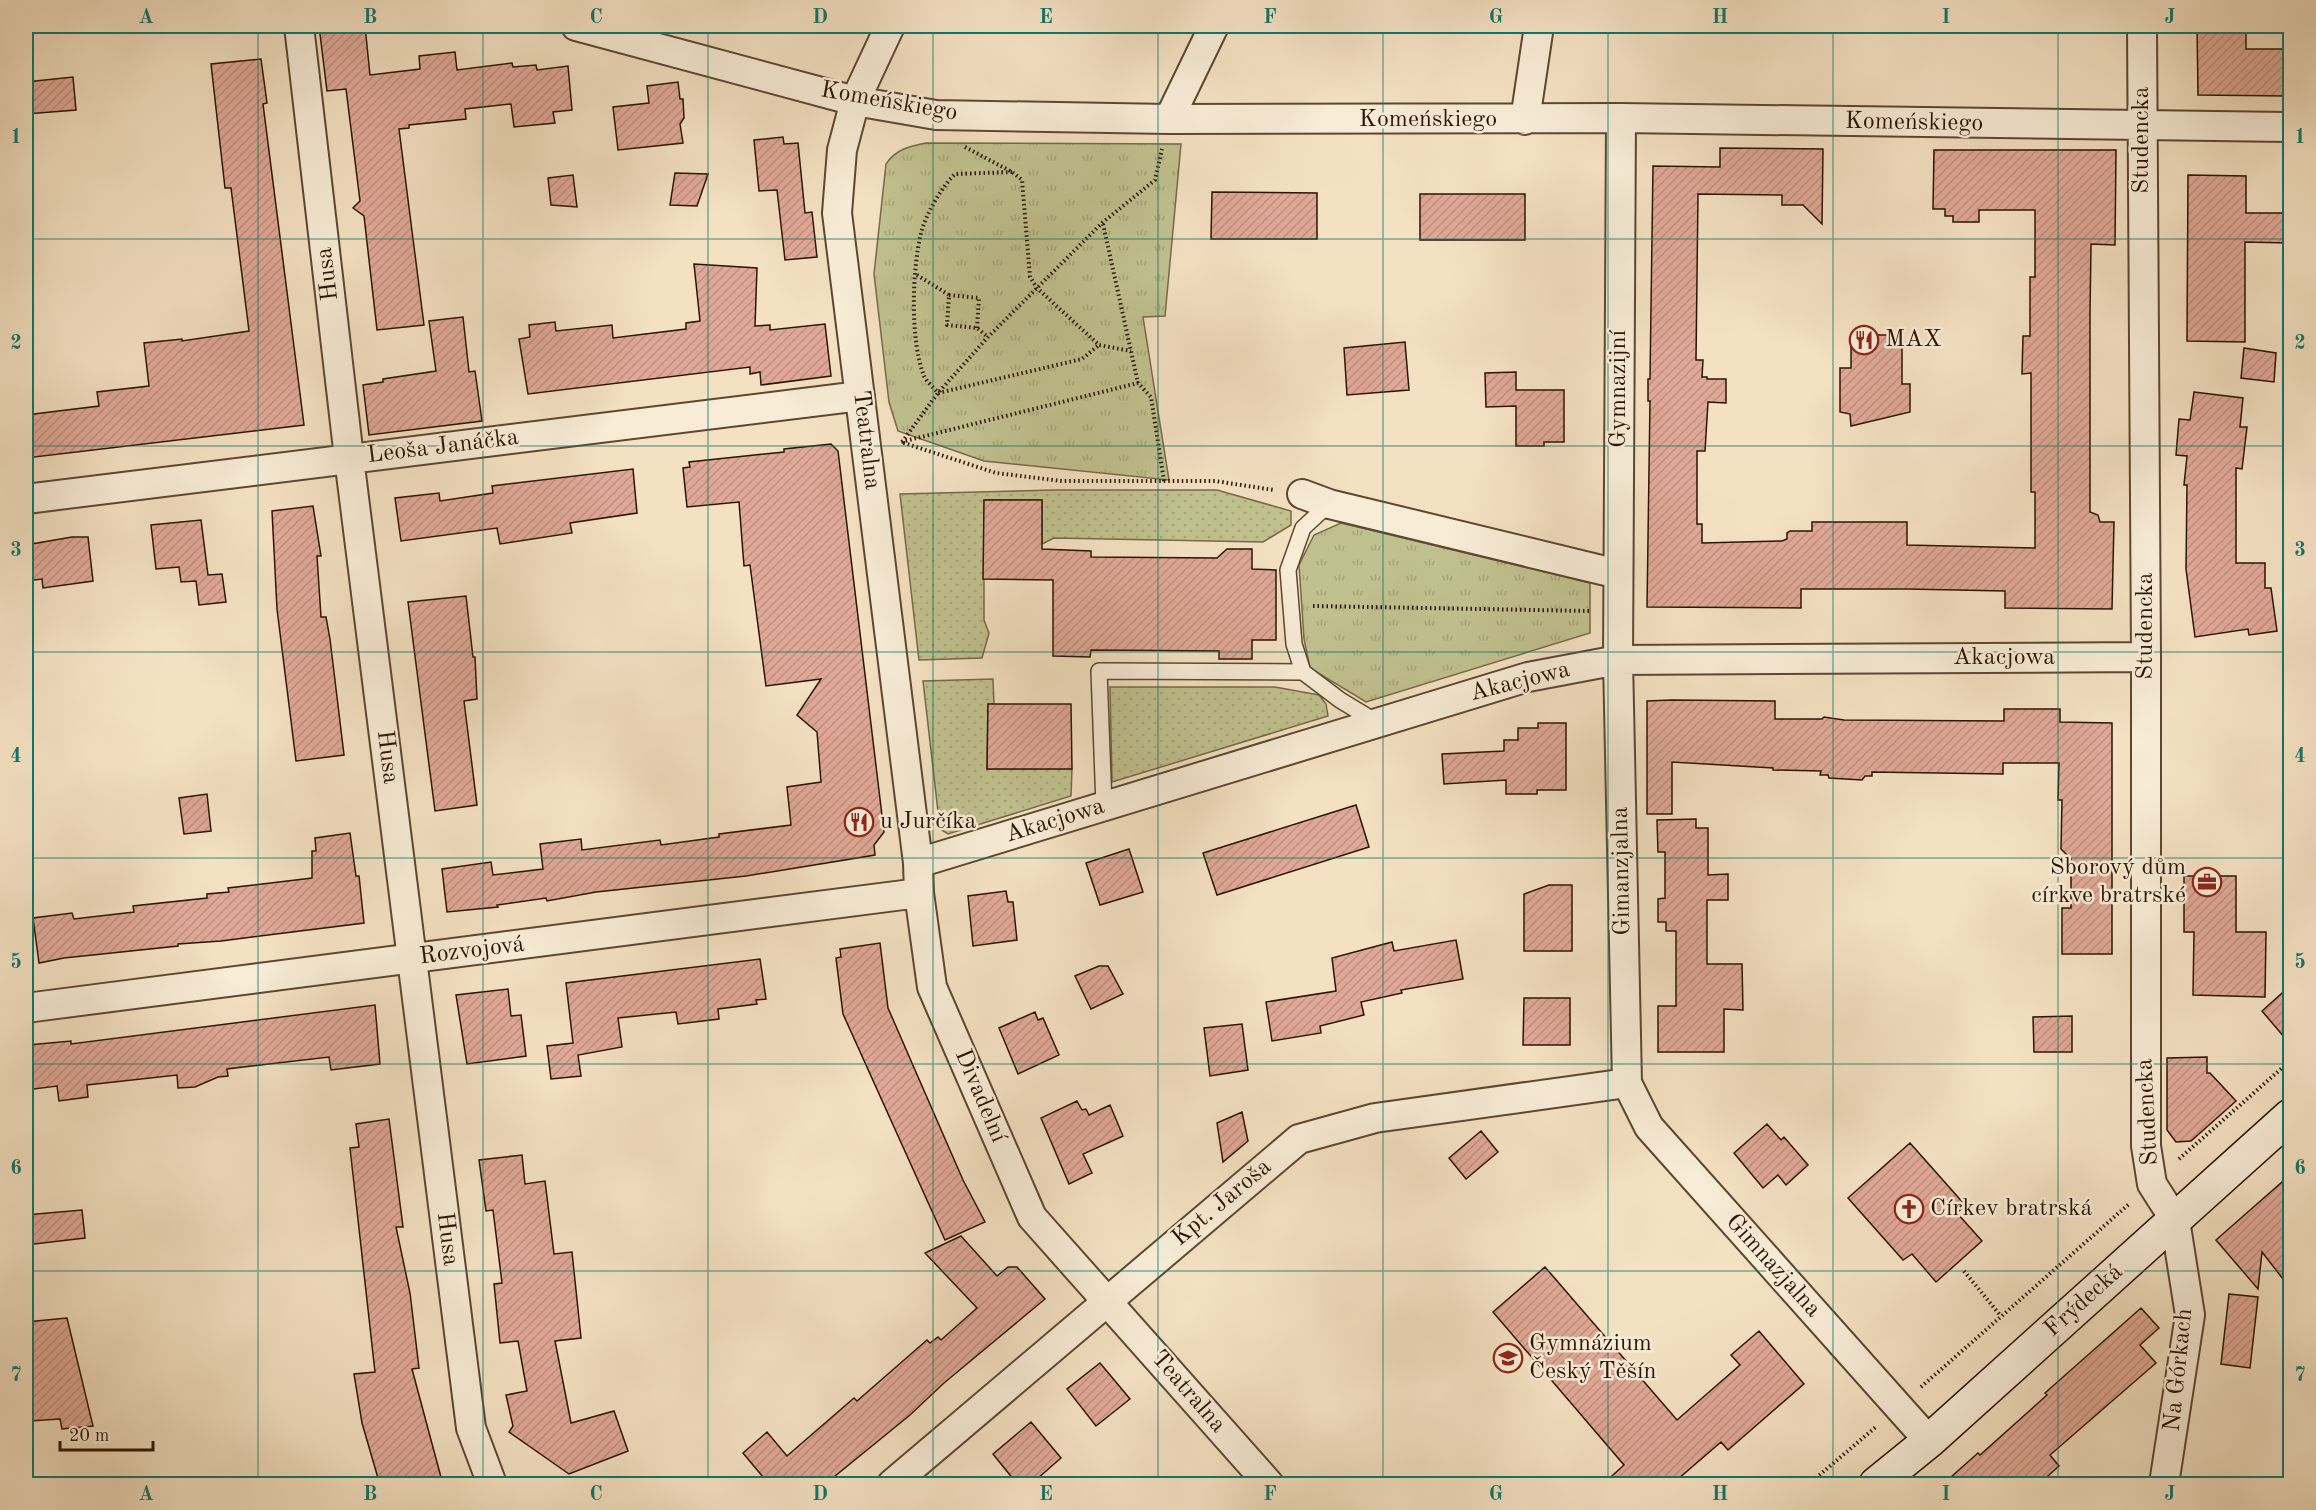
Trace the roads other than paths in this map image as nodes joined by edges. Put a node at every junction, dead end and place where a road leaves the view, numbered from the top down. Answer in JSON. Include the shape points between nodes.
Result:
{"nodes":[{"id":1,"x":298,"y":26,"type":"edge"},
{"id":2,"x":576,"y":26,"type":"edge"},
{"id":3,"x":890,"y":26,"type":"edge"},
{"id":4,"x":1214,"y":26,"type":"edge"},
{"id":5,"x":1539,"y":26,"type":"edge"},
{"id":6,"x":2142,"y":26,"type":"edge"},
{"id":7,"x":855,"y":101,"type":"junction"},
{"id":8,"x":1621,"y":118,"type":"junction"},
{"id":9,"x":1169,"y":119,"type":"junction"},
{"id":10,"x":1525,"y":120,"type":"junction"},
{"id":11,"x":2142,"y":126,"type":"junction"},
{"id":12,"x":2290,"y":127,"type":"edge"},
{"id":13,"x":861,"y":396,"type":"junction"},
{"id":14,"x":349,"y":459,"type":"junction"},
{"id":15,"x":1302,"y":494,"type":"road end"},
{"id":16,"x":26,"y":499,"type":"edge"},
{"id":17,"x":1329,"y":504,"type":"junction"},
{"id":18,"x":1618,"y":574,"type":"junction"},
{"id":19,"x":2146,"y":657,"type":"junction"},
{"id":20,"x":1618,"y":660,"type":"junction"},
{"id":21,"x":1303,"y":672,"type":"junction"},
{"id":22,"x":1378,"y":723,"type":"junction"},
{"id":23,"x":1104,"y":806,"type":"junction"},
{"id":24,"x":918,"y":863,"type":"junction"},
{"id":25,"x":919,"y":893,"type":"junction"},
{"id":26,"x":412,"y":958,"type":"junction"},
{"id":27,"x":26,"y":1008,"type":"edge"},
{"id":28,"x":1627,"y":1083,"type":"junction"},
{"id":29,"x":2290,"y":1116,"type":"edge"},
{"id":30,"x":2175,"y":1220,"type":"junction"},
{"id":31,"x":1107,"y":1300,"type":"junction"},
{"id":32,"x":1929,"y":1441,"type":"junction"},
{"id":33,"x":492,"y":1485,"type":"edge"},
{"id":34,"x":892,"y":1485,"type":"edge"},
{"id":35,"x":1269,"y":1485,"type":"edge"},
{"id":36,"x":1876,"y":1485,"type":"edge"},
{"id":37,"x":2164,"y":1485,"type":"edge"}],
"edges":[{"from":1,"to":14,"type":"street","name":"Husa"},
{"from":2,"to":7,"type":"street","name":"Komeńskiego"},
{"from":3,"to":7,"type":"street","name":"Teatralna"},
{"from":4,"to":9,"type":"street"},
{"from":5,"to":10,"type":"street"},
{"from":6,"to":11,"type":"street","name":"Studencka"},
{"from":7,"to":9,"type":"street","name":"Komeńskiego","via":[[936,115]]},
{"from":7,"to":13,"type":"street","name":"Teatralna","via":[[842,150],[837,213]]},
{"from":8,"to":10,"type":"street","name":"Komeńskiego"},
{"from":8,"to":11,"type":"street","name":"Komeńskiego"},
{"from":8,"to":18,"type":"street","name":"Gymnazijní"},
{"from":9,"to":10,"type":"street","name":"Komeńskiego"},
{"from":11,"to":12,"type":"street","name":"Komeńskiego"},
{"from":11,"to":19,"type":"street","name":"Studencka"},
{"from":13,"to":14,"type":"street","name":"Leoša Janáčka"},
{"from":13,"to":24,"type":"street","name":"Teatralna"},
{"from":14,"to":16,"type":"street","name":"Leoša Janáčka"},
{"from":14,"to":26,"type":"street","name":"Husa"},
{"from":15,"to":17,"type":"street"},
{"from":17,"to":18,"type":"street"},
{"from":17,"to":21,"type":"lane","via":[[1303,528],[1288,570],[1294,644]]},
{"from":18,"to":20,"type":"street","name":"Gymnazijní"},
{"from":19,"to":20,"type":"street","name":"Akacjowa"},
{"from":19,"to":30,"type":"street","name":"Studencka","via":[[2146,1146],[2152,1184]]},
{"from":20,"to":22,"type":"street","name":"Akacjowa","via":[[1528,677]]},
{"from":20,"to":28,"type":"street","name":"Gimanzjalna"},
{"from":21,"to":22,"type":"lane"},
{"from":21,"to":23,"type":"lane","via":[[1099,672]]},
{"from":22,"to":23,"type":"street","name":"Akacjowa"},
{"from":23,"to":24,"type":"street","name":"Akacjowa"},
{"from":24,"to":25,"type":"street","name":"Divadelní"},
{"from":25,"to":26,"type":"street","name":"Rozvojová"},
{"from":25,"to":31,"type":"street","name":"Divadelní","via":[[932,987],[1032,1217]]},
{"from":26,"to":27,"type":"street","name":"Rozvojová"},
{"from":26,"to":33,"type":"street","name":"Husa","via":[[471,1428]]},
{"from":28,"to":31,"type":"street","name":"Kpt. Jaroša","via":[[1375,1118],[1299,1139]]},
{"from":28,"to":32,"type":"street","name":"Gimnazjalna","via":[[1649,1127]]},
{"from":29,"to":30,"type":"main road","name":"Frýdecká"},
{"from":30,"to":32,"type":"main road","name":"Frýdecká"},
{"from":30,"to":37,"type":"street","name":"Na Górkach","via":[[2190,1315]]},
{"from":31,"to":34,"type":"street","name":"Kpt. Jaroša"},
{"from":31,"to":35,"type":"street","name":"Teatralna"},
{"from":32,"to":36,"type":"main road","name":"Frýdecká"}]}
